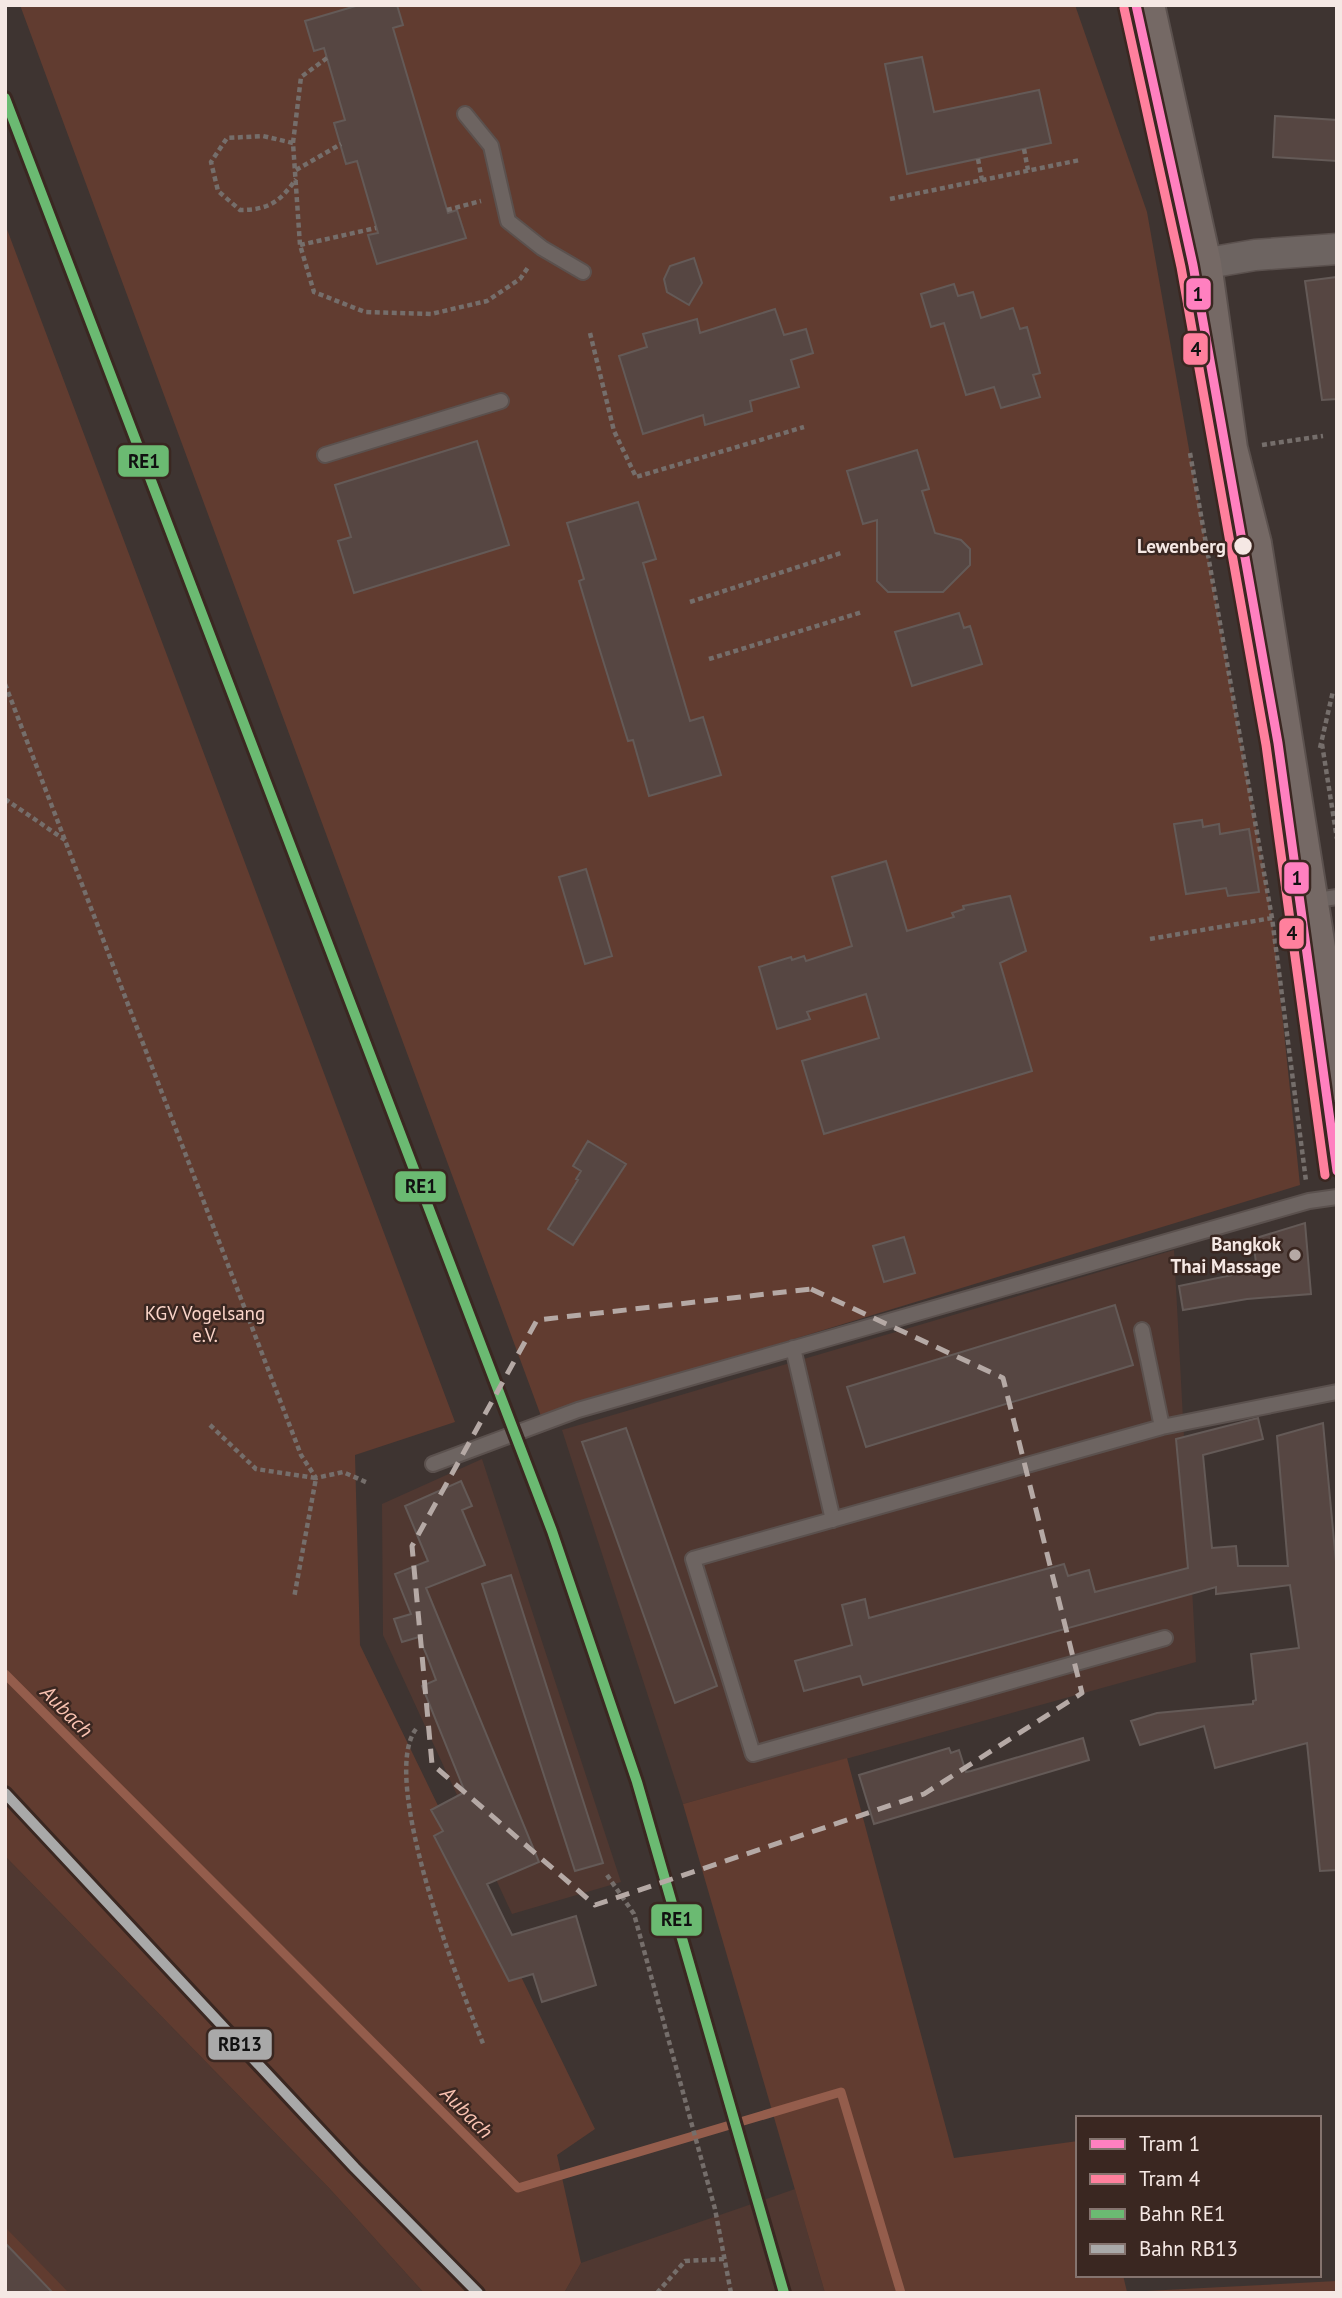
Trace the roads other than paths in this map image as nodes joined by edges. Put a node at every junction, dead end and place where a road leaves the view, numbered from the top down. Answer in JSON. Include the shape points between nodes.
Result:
{"nodes":[{"id":1,"x":1145,"y":5,"type":"edge"},
{"id":2,"x":465,"y":114,"type":"dead end"},
{"id":3,"x":1337,"y":249,"type":"edge"},
{"id":4,"x":1202,"y":264,"type":"junction"},
{"id":5,"x":583,"y":272,"type":"dead end"},
{"id":6,"x":501,"y":401,"type":"dead end"},
{"id":7,"x":325,"y":455,"type":"dead end"},
{"id":8,"x":1323,"y":900,"type":"edge"},
{"id":9,"x":1337,"y":1081,"type":"edge"},
{"id":10,"x":1337,"y":1197,"type":"edge"},
{"id":11,"x":1142,"y":1330,"type":"dead end"},
{"id":12,"x":793,"y":1348,"type":"junction"},
{"id":13,"x":1337,"y":1392,"type":"edge"},
{"id":14,"x":1163,"y":1427,"type":"junction"},
{"id":15,"x":433,"y":1464,"type":"dead end"},
{"id":16,"x":833,"y":1520,"type":"junction"},
{"id":17,"x":1165,"y":1638,"type":"dead end"}],
"edges":[{"from":1,"to":4,"type":"main road"},
{"from":2,"to":5,"type":"lane","via":[[491,146],[508,221]]},
{"from":3,"to":4,"type":"street"},
{"from":4,"to":8,"type":"main road","via":[[1228,449],[1252,544]]},
{"from":6,"to":7,"type":"lane"},
{"from":8,"to":9,"type":"main road"},
{"from":10,"to":12,"type":"lane","via":[[1308,1201]]},
{"from":11,"to":14,"type":"lane"},
{"from":12,"to":15,"type":"lane","via":[[578,1410]]},
{"from":12,"to":16,"type":"lane"},
{"from":13,"to":14,"type":"lane"},
{"from":14,"to":16,"type":"lane"},
{"from":16,"to":17,"type":"lane","via":[[693,1559],[753,1754]]}]}
